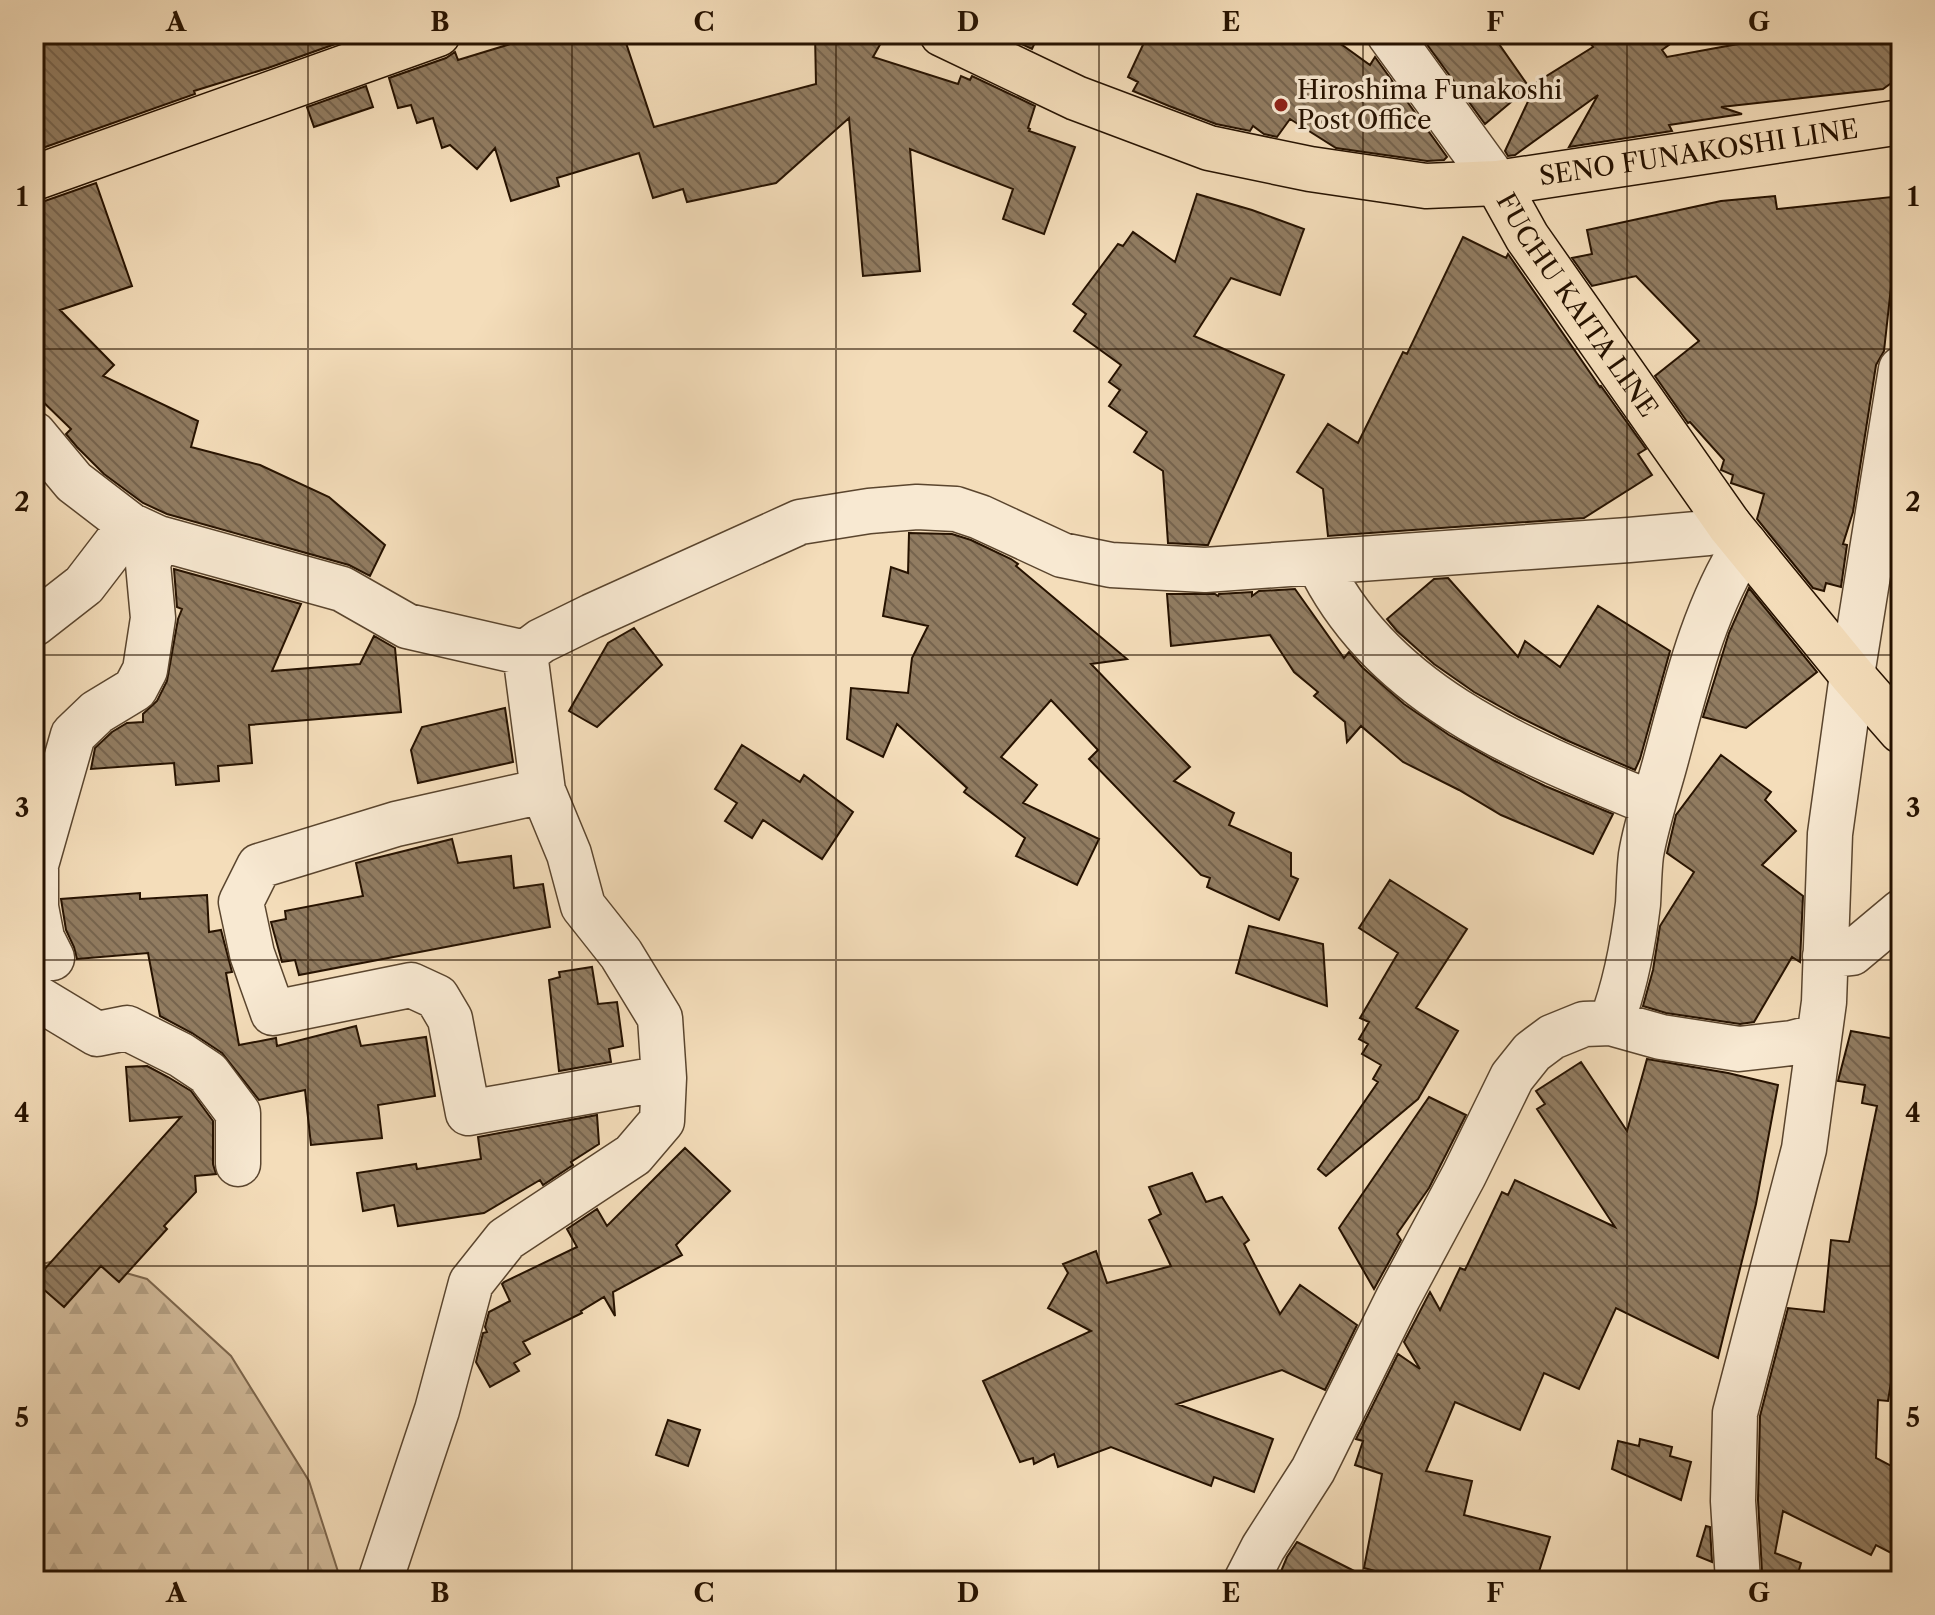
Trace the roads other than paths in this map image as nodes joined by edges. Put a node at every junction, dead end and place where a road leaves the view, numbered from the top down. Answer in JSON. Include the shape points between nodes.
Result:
{"nodes":[{"id":1,"x":438,"y":34,"type":"edge"},
{"id":2,"x":942,"y":34,"type":"edge"},
{"id":3,"x":1389,"y":34,"type":"edge"},
{"id":4,"x":1901,"y":122,"type":"edge"},
{"id":5,"x":34,"y":178,"type":"edge"},
{"id":6,"x":1497,"y":183,"type":"junction"},
{"id":7,"x":1900,"y":377,"type":"edge"},
{"id":8,"x":34,"y":434,"type":"edge"},
{"id":9,"x":144,"y":531,"type":"junction"},
{"id":10,"x":1738,"y":535,"type":"junction"},
{"id":11,"x":1318,"y":562,"type":"junction"},
{"id":12,"x":1885,"y":575,"type":"edge"},
{"id":13,"x":34,"y":624,"type":"edge"},
{"id":14,"x":525,"y":653,"type":"junction"},
{"id":15,"x":1852,"y":675,"type":"junction"},
{"id":16,"x":1901,"y":731,"type":"edge"},
{"id":17,"x":543,"y":791,"type":"junction"},
{"id":18,"x":1653,"y":804,"type":"junction"},
{"id":19,"x":1901,"y":912,"type":"edge"},
{"id":20,"x":1825,"y":956,"type":"junction"},
{"id":21,"x":43,"y":977,"type":"edge"},
{"id":22,"x":1611,"y":1023,"type":"junction"},
{"id":23,"x":1819,"y":1036,"type":"junction"},
{"id":24,"x":664,"y":1078,"type":"junction"},
{"id":25,"x":238,"y":1164,"type":"dead end"},
{"id":26,"x":380,"y":1581,"type":"edge"},
{"id":27,"x":1246,"y":1581,"type":"edge"},
{"id":28,"x":1738,"y":1581,"type":"edge"}],
"edges":[{"from":1,"to":5,"type":"main road"},
{"from":2,"to":6,"type":"main road","name":"FUCHU KAITA LINE","via":[[1076,98],[1209,148],[1426,186]]},
{"from":3,"to":6,"type":"street"},
{"from":4,"to":6,"type":"main road","name":"SENO FUNAKOSHI LINE"},
{"from":6,"to":10,"type":"main road","name":"FUCHU KAITA LINE","via":[[1527,237]]},
{"from":7,"to":12,"type":"street"},
{"from":8,"to":9,"type":"street","via":[[74,482]]},
{"from":9,"to":13,"type":"street"},
{"from":9,"to":14,"type":"street","via":[[342,589],[407,626]]},
{"from":9,"to":21,"type":"street","via":[[153,618],[145,670],[135,689],[97,712],[73,735],[36,865]]},
{"from":10,"to":11,"type":"street"},
{"from":10,"to":15,"type":"main road","name":"FUCHU KAITA LINE"},
{"from":10,"to":18,"type":"street","via":[[1733,563],[1695,651]]},
{"from":11,"to":14,"type":"street","via":[[1205,570],[1111,565],[1062,555],[956,509],[869,511],[800,522],[592,616]]},
{"from":11,"to":18,"type":"street","via":[[1349,614],[1383,654],[1428,691],[1518,745]]},
{"from":12,"to":15,"type":"street"},
{"from":14,"to":17,"type":"street"},
{"from":15,"to":16,"type":"main road","name":"FUCHU KAITA LINE"},
{"from":15,"to":20,"type":"street","via":[[1830,834]]},
{"from":17,"to":24,"type":"street","via":[[583,906],[621,954],[660,1018]]},
{"from":17,"to":24,"type":"street","via":[[396,824],[259,866],[241,902],[273,1013],[411,985],[437,997],[450,1019],[468,1113]]},
{"from":18,"to":22,"type":"street","via":[[1641,856],[1631,955]]},
{"from":19,"to":20,"type":"street","via":[[1852,953]]},
{"from":20,"to":23,"type":"street"},
{"from":21,"to":25,"type":"street","via":[[97,1034],[127,1028],[208,1073],[238,1113]]},
{"from":22,"to":23,"type":"street","via":[[1739,1049]]},
{"from":22,"to":27,"type":"street","via":[[1584,1024],[1552,1037],[1512,1077],[1313,1470]]},
{"from":23,"to":28,"type":"street","via":[[1804,1149],[1735,1413]]},
{"from":24,"to":26,"type":"street","via":[[662,1121],[633,1155],[506,1239],[471,1283],[437,1410]]}]}
